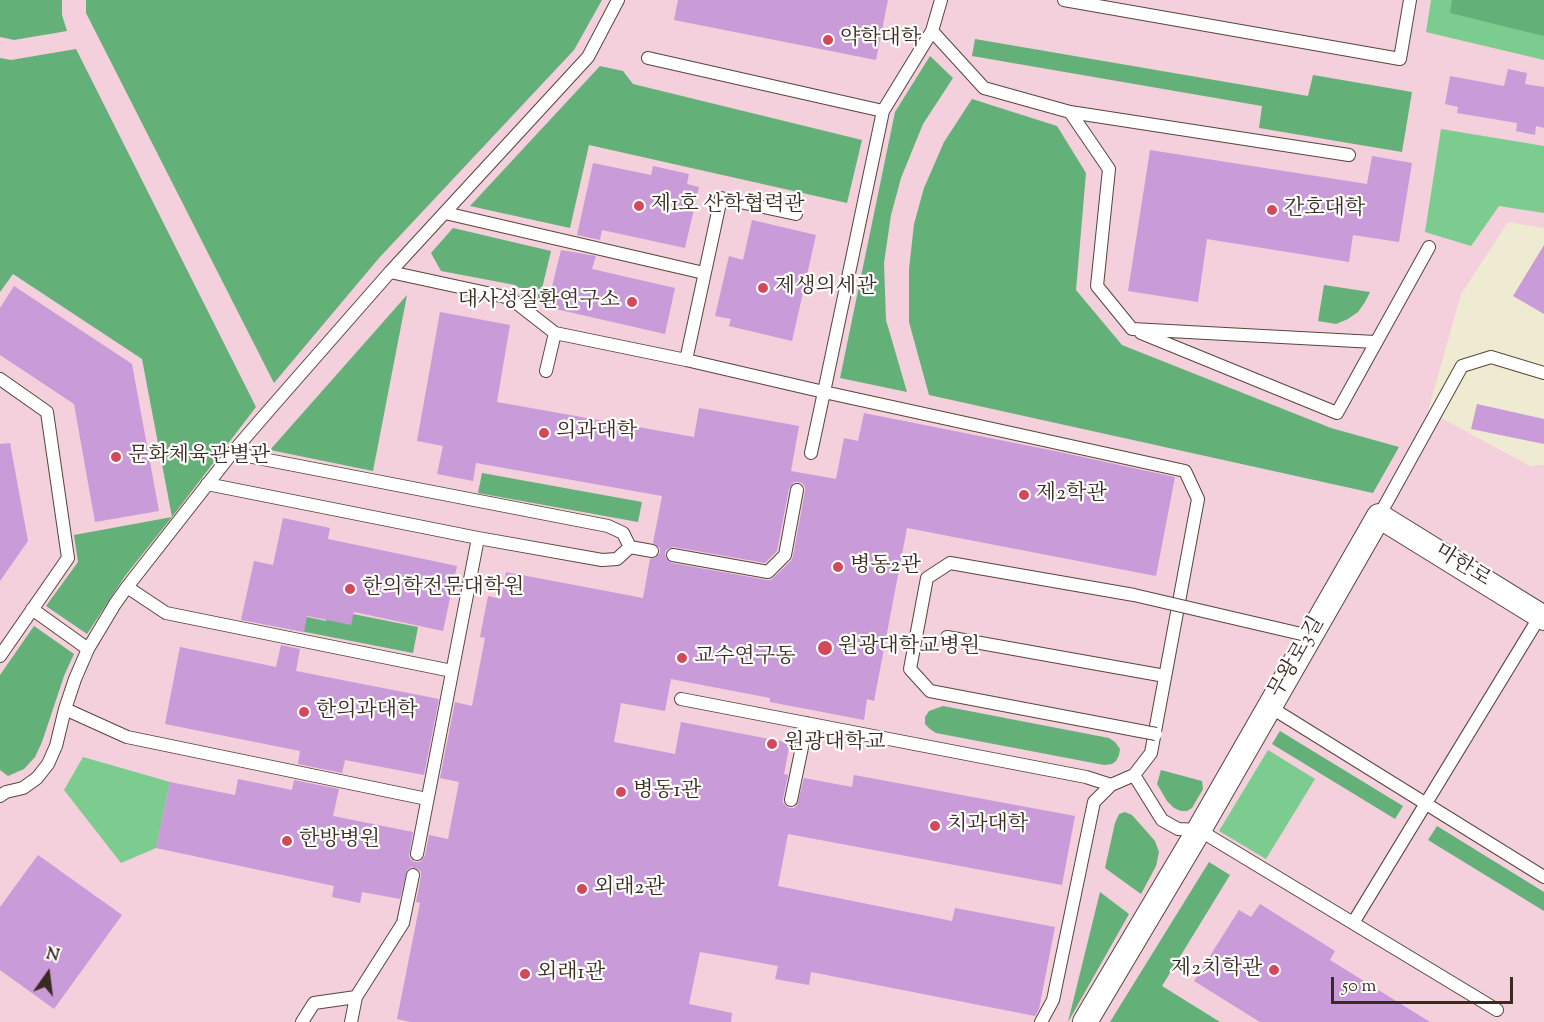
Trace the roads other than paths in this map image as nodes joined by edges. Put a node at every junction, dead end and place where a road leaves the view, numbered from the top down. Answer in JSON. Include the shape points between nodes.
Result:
{"nodes":[{"id":1,"x":618,"y":0,"type":"edge"},
{"id":2,"x":941,"y":0,"type":"edge"},
{"id":3,"x":1064,"y":0,"type":"edge"},
{"id":4,"x":1410,"y":0,"type":"edge"},
{"id":5,"x":932,"y":31,"type":"junction"},
{"id":6,"x":648,"y":58,"type":"dead end"},
{"id":7,"x":883,"y":111,"type":"junction"},
{"id":8,"x":1070,"y":112,"type":"junction"},
{"id":9,"x":1349,"y":154,"type":"dead end"},
{"id":10,"x":445,"y":213,"type":"junction"},
{"id":11,"x":796,"y":214,"type":"dead end"},
{"id":12,"x":1429,"y":247,"type":"dead end"},
{"id":13,"x":390,"y":272,"type":"junction"},
{"id":14,"x":704,"y":273,"type":"junction"},
{"id":15,"x":1132,"y":329,"type":"junction"},
{"id":16,"x":555,"y":333,"type":"junction"},
{"id":17,"x":1375,"y":342,"type":"junction"},
{"id":18,"x":686,"y":360,"type":"junction"},
{"id":19,"x":546,"y":371,"type":"dead end"},
{"id":20,"x":1544,"y":374,"type":"edge"},
{"id":21,"x":0,"y":379,"type":"edge"},
{"id":22,"x":824,"y":392,"type":"junction"},
{"id":23,"x":232,"y":453,"type":"junction"},
{"id":24,"x":811,"y":453,"type":"dead end"},
{"id":25,"x":207,"y":484,"type":"junction"},
{"id":26,"x":797,"y":490,"type":"dead end"},
{"id":27,"x":1379,"y":516,"type":"junction"},
{"id":28,"x":478,"y":538,"type":"junction"},
{"id":29,"x":630,"y":547,"type":"junction"},
{"id":30,"x":652,"y":551,"type":"dead end"},
{"id":31,"x":674,"y":555,"type":"dead end"},
{"id":32,"x":127,"y":587,"type":"junction"},
{"id":33,"x":32,"y":609,"type":"junction"},
{"id":34,"x":1542,"y":617,"type":"edge"},
{"id":35,"x":1310,"y":636,"type":"junction"},
{"id":36,"x":947,"y":637,"type":"dead end"},
{"id":37,"x":88,"y":649,"type":"junction"},
{"id":38,"x":0,"y":656,"type":"edge"},
{"id":39,"x":452,"y":671,"type":"junction"},
{"id":40,"x":1165,"y":676,"type":"junction"},
{"id":41,"x":681,"y":699,"type":"dead end"},
{"id":42,"x":1270,"y":707,"type":"junction"},
{"id":43,"x":65,"y":709,"type":"junction"},
{"id":44,"x":807,"y":723,"type":"junction"},
{"id":45,"x":1155,"y":734,"type":"junction"},
{"id":46,"x":1134,"y":775,"type":"junction"},
{"id":47,"x":1111,"y":784,"type":"junction"},
{"id":48,"x":0,"y":796,"type":"edge"},
{"id":49,"x":427,"y":799,"type":"junction"},
{"id":50,"x":791,"y":800,"type":"dead end"},
{"id":51,"x":1427,"y":804,"type":"junction"},
{"id":52,"x":1199,"y":830,"type":"junction"},
{"id":53,"x":417,"y":854,"type":"dead end"},
{"id":54,"x":413,"y":874,"type":"dead end"},
{"id":55,"x":1544,"y":878,"type":"edge"},
{"id":56,"x":1353,"y":923,"type":"junction"},
{"id":57,"x":356,"y":996,"type":"junction"},
{"id":58,"x":1497,"y":1010,"type":"dead end"},
{"id":59,"x":302,"y":1022,"type":"edge"},
{"id":60,"x":351,"y":1022,"type":"edge"},
{"id":61,"x":1041,"y":1022,"type":"edge"},
{"id":62,"x":1085,"y":1022,"type":"edge"}],
"edges":[{"from":1,"to":10,"type":"lane","via":[[588,57]]},
{"from":2,"to":5,"type":"lane"},
{"from":3,"to":4,"type":"lane","via":[[1400,59]]},
{"from":5,"to":7,"type":"lane"},
{"from":5,"to":8,"type":"lane","via":[[984,88]]},
{"from":6,"to":7,"type":"lane"},
{"from":7,"to":22,"type":"lane"},
{"from":8,"to":9,"type":"lane"},
{"from":8,"to":15,"type":"lane","via":[[1109,169],[1097,286]]},
{"from":10,"to":13,"type":"lane"},
{"from":10,"to":14,"type":"lane"},
{"from":11,"to":14,"type":"lane","via":[[721,198]]},
{"from":12,"to":17,"type":"lane"},
{"from":13,"to":16,"type":"lane","via":[[510,298]]},
{"from":13,"to":23,"type":"lane"},
{"from":14,"to":18,"type":"lane"},
{"from":15,"to":17,"type":"lane"},
{"from":15,"to":17,"type":"lane","via":[[1337,412]]},
{"from":16,"to":18,"type":"lane"},
{"from":16,"to":19,"type":"lane"},
{"from":18,"to":22,"type":"lane"},
{"from":20,"to":27,"type":"lane","name":"무왕로3길","via":[[1491,357],[1462,366]]},
{"from":21,"to":33,"type":"lane","via":[[47,412],[68,558]]},
{"from":22,"to":24,"type":"lane"},
{"from":22,"to":40,"type":"lane","via":[[1185,471],[1198,499]]},
{"from":23,"to":25,"type":"lane"},
{"from":23,"to":29,"type":"lane","via":[[608,526],[623,533]]},
{"from":25,"to":28,"type":"lane"},
{"from":25,"to":32,"type":"lane"},
{"from":26,"to":31,"type":"lane","via":[[785,555],[768,572]]},
{"from":27,"to":34,"type":"street","name":"마한로"},
{"from":27,"to":35,"type":"street","name":"무왕로3길"},
{"from":28,"to":29,"type":"lane","via":[[602,560],[617,559]]},
{"from":28,"to":39,"type":"lane"},
{"from":29,"to":30,"type":"lane"},
{"from":32,"to":37,"type":"lane"},
{"from":32,"to":39,"type":"lane","via":[[166,613]]},
{"from":33,"to":37,"type":"lane"},
{"from":33,"to":38,"type":"lane"},
{"from":34,"to":51,"type":"lane"},
{"from":35,"to":42,"type":"street","name":"무왕로3길"},
{"from":35,"to":45,"type":"lane","bridge":true,"via":[[1134,595],[950,563],[927,578],[910,669],[930,692]]},
{"from":36,"to":40,"type":"lane"},
{"from":37,"to":43,"type":"lane"},
{"from":39,"to":49,"type":"lane"},
{"from":40,"to":45,"type":"lane"},
{"from":41,"to":44,"type":"lane"},
{"from":42,"to":51,"type":"lane"},
{"from":42,"to":52,"type":"street","name":"무왕로3길"},
{"from":43,"to":48,"type":"lane","via":[[48,764],[23,788]]},
{"from":43,"to":49,"type":"lane","via":[[126,737]]},
{"from":44,"to":47,"type":"lane"},
{"from":44,"to":50,"type":"lane"},
{"from":45,"to":46,"type":"lane","via":[[1151,753]]},
{"from":46,"to":47,"type":"lane"},
{"from":46,"to":52,"type":"lane","via":[[1162,820],[1178,829]]},
{"from":47,"to":61,"type":"lane","via":[[1095,802],[1053,1000]]},
{"from":49,"to":53,"type":"lane"},
{"from":51,"to":55,"type":"lane"},
{"from":51,"to":56,"type":"lane"},
{"from":52,"to":56,"type":"lane"},
{"from":52,"to":62,"type":"street","name":"무왕로3길"},
{"from":54,"to":57,"type":"lane","via":[[403,923]]},
{"from":56,"to":58,"type":"lane"},
{"from":57,"to":59,"type":"lane","via":[[315,1003]]},
{"from":57,"to":60,"type":"lane"}]}
